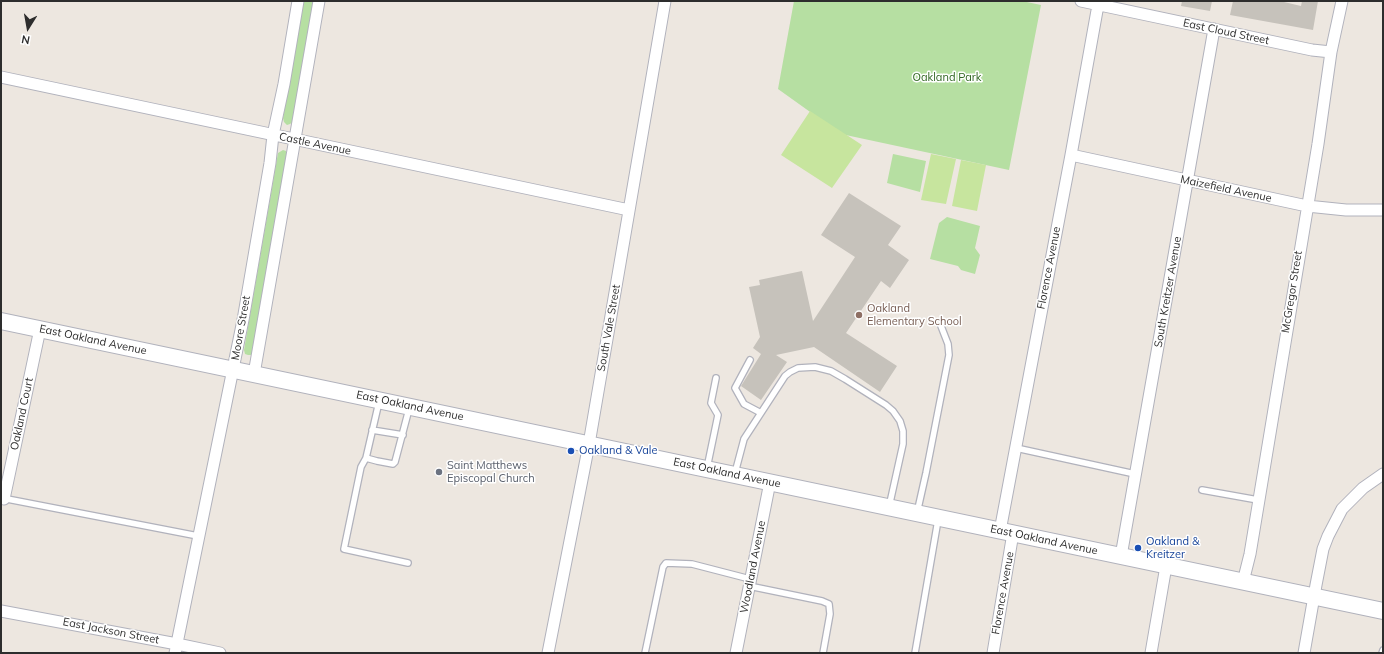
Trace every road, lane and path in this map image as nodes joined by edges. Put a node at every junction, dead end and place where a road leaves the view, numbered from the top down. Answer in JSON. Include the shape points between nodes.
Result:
{"nodes":[{"id":1,"x":298,"y":1,"type":"edge"},
{"id":2,"x":319,"y":1,"type":"edge"},
{"id":3,"x":664,"y":1,"type":"edge"},
{"id":4,"x":1081,"y":1,"type":"edge"},
{"id":5,"x":1342,"y":1,"type":"edge"},
{"id":6,"x":1098,"y":4,"type":"junction"},
{"id":7,"x":1122,"y":5,"type":"edge"},
{"id":8,"x":1214,"y":29,"type":"junction"},
{"id":9,"x":1331,"y":52,"type":"junction"},
{"id":10,"x":1,"y":77,"type":"edge"},
{"id":11,"x":273,"y":135,"type":"junction"},
{"id":12,"x":295,"y":140,"type":"junction"},
{"id":13,"x":1072,"y":155,"type":"junction"},
{"id":14,"x":1187,"y":181,"type":"junction"},
{"id":15,"x":1307,"y":206,"type":"junction"},
{"id":16,"x":629,"y":210,"type":"junction"},
{"id":17,"x":1383,"y":210,"type":"edge"},
{"id":18,"x":1,"y":321,"type":"edge"},
{"id":19,"x":941,"y":326,"type":"dead end"},
{"id":20,"x":40,"y":329,"type":"junction"},
{"id":21,"x":750,"y":360,"type":"dead end"},
{"id":22,"x":233,"y":369,"type":"junction"},
{"id":23,"x":254,"y":374,"type":"junction"},
{"id":24,"x":716,"y":378,"type":"dead end"},
{"id":25,"x":379,"y":400,"type":"junction"},
{"id":26,"x":409,"y":406,"type":"junction"},
{"id":27,"x":761,"y":413,"type":"junction"},
{"id":28,"x":372,"y":430,"type":"junction"},
{"id":29,"x":403,"y":435,"type":"junction"},
{"id":30,"x":589,"y":444,"type":"junction"},
{"id":31,"x":1016,"y":448,"type":"junction"},
{"id":32,"x":366,"y":458,"type":"junction"},
{"id":33,"x":707,"y":469,"type":"junction"},
{"id":34,"x":734,"y":474,"type":"junction"},
{"id":35,"x":1135,"y":474,"type":"junction"},
{"id":36,"x":1383,"y":474,"type":"edge"},
{"id":37,"x":770,"y":482,"type":"junction"},
{"id":38,"x":1202,"y":490,"type":"dead end"},
{"id":39,"x":2,"y":498,"type":"edge"},
{"id":40,"x":1258,"y":500,"type":"junction"},
{"id":41,"x":889,"y":507,"type":"junction"},
{"id":42,"x":917,"y":513,"type":"junction"},
{"id":43,"x":939,"y":518,"type":"junction"},
{"id":44,"x":1007,"y":532,"type":"junction"},
{"id":45,"x":198,"y":536,"type":"junction"},
{"id":46,"x":1121,"y":556,"type":"junction"},
{"id":47,"x":408,"y":563,"type":"dead end"},
{"id":48,"x":1166,"y":566,"type":"junction"},
{"id":49,"x":750,"y":582,"type":"junction"},
{"id":50,"x":1243,"y":582,"type":"junction"},
{"id":51,"x":1314,"y":597,"type":"junction"},
{"id":52,"x":1,"y":610,"type":"edge"},
{"id":53,"x":1383,"y":611,"type":"edge"},
{"id":54,"x":176,"y":648,"type":"edge"},
{"id":55,"x":1383,"y":650,"type":"edge"},
{"id":56,"x":220,"y":653,"type":"edge"},
{"id":57,"x":548,"y":653,"type":"edge"},
{"id":58,"x":645,"y":653,"type":"edge"},
{"id":59,"x":736,"y":653,"type":"edge"},
{"id":60,"x":823,"y":653,"type":"edge"},
{"id":61,"x":915,"y":653,"type":"edge"},
{"id":62,"x":993,"y":653,"type":"edge"},
{"id":63,"x":1151,"y":653,"type":"edge"},
{"id":64,"x":1304,"y":653,"type":"edge"},
{"id":65,"x":1382,"y":653,"type":"edge"}],
"edges":[{"from":1,"to":11,"type":"street","name":"Moore Street"},
{"from":2,"to":12,"type":"street","name":"Moore Street"},
{"from":3,"to":16,"type":"street","name":"South Vale Street"},
{"from":4,"to":6,"type":"street"},
{"from":5,"to":9,"type":"street","name":"McGregor Street"},
{"from":6,"to":7,"type":"street","name":"East Cloud Street"},
{"from":6,"to":13,"type":"street","name":"Florence Avenue"},
{"from":7,"to":8,"type":"street","name":"East Cloud Street"},
{"from":8,"to":9,"type":"street","name":"East Cloud Street"},
{"from":8,"to":14,"type":"street","name":"South Kreitzer Avenue"},
{"from":9,"to":15,"type":"street","name":"McGregor Street"},
{"from":10,"to":11,"type":"street","name":"Castle Avenue"},
{"from":11,"to":12,"type":"street","name":"Castle Avenue"},
{"from":11,"to":22,"type":"street","name":"Moore Street"},
{"from":12,"to":16,"type":"street","name":"Castle Avenue"},
{"from":12,"to":23,"type":"street","name":"Moore Street"},
{"from":13,"to":14,"type":"street","name":"Maizefield Avenue"},
{"from":13,"to":31,"type":"street","name":"Florence Avenue"},
{"from":14,"to":15,"type":"street","name":"Maizefield Avenue"},
{"from":14,"to":35,"type":"street","name":"South Kreitzer Avenue"},
{"from":15,"to":17,"type":"street","name":"Maizefield Avenue"},
{"from":15,"to":40,"type":"street","name":"McGregor Street"},
{"from":16,"to":30,"type":"street","name":"South Vale Street"},
{"from":18,"to":20,"type":"main road","name":"East Oakland Avenue"},
{"from":19,"to":42,"type":"lane","via":[[949,355]]},
{"from":20,"to":22,"type":"main road","name":"East Oakland Avenue"},
{"from":20,"to":39,"type":"street","name":"Oakland Court"},
{"from":21,"to":27,"type":"lane","via":[[735,388],[744,404]]},
{"from":22,"to":23,"type":"main road","name":"East Oakland Avenue"},
{"from":22,"to":45,"type":"street","name":"Moore Street"},
{"from":23,"to":25,"type":"main road","name":"East Oakland Avenue"},
{"from":24,"to":33,"type":"lane","via":[[711,403],[718,415]]},
{"from":25,"to":26,"type":"main road","name":"East Oakland Avenue"},
{"from":25,"to":28,"type":"lane"},
{"from":26,"to":29,"type":"lane"},
{"from":26,"to":30,"type":"main road","name":"East Oakland Avenue"},
{"from":27,"to":34,"type":"lane","via":[[744,439]]},
{"from":27,"to":41,"type":"lane","via":[[785,376],[798,368],[807,367],[831,371],[893,411],[900,422],[904,441]]},
{"from":28,"to":29,"type":"lane"},
{"from":28,"to":32,"type":"lane"},
{"from":29,"to":32,"type":"lane","via":[[396,462],[392,464]]},
{"from":30,"to":33,"type":"main road","name":"East Oakland Avenue"},
{"from":30,"to":57,"type":"street","name":"South Vale Street"},
{"from":31,"to":35,"type":"lane"},
{"from":31,"to":44,"type":"street","name":"Florence Avenue"},
{"from":32,"to":47,"type":"lane","via":[[361,467],[344,549]]},
{"from":33,"to":34,"type":"main road","name":"East Oakland Avenue"},
{"from":34,"to":37,"type":"main road","name":"East Oakland Avenue"},
{"from":35,"to":46,"type":"street","name":"South Kreitzer Avenue"},
{"from":36,"to":51,"type":"street","via":[[1357,493],[1342,509],[1333,524],[1323,549]]},
{"from":37,"to":41,"type":"main road","name":"East Oakland Avenue"},
{"from":37,"to":49,"type":"street","name":"Woodland Avenue"},
{"from":38,"to":40,"type":"lane"},
{"from":39,"to":45,"type":"lane"},
{"from":40,"to":50,"type":"street","name":"McGregor Street"},
{"from":41,"to":42,"type":"main road","name":"East Oakland Avenue"},
{"from":42,"to":43,"type":"main road","name":"East Oakland Avenue"},
{"from":43,"to":44,"type":"main road","name":"East Oakland Avenue"},
{"from":43,"to":61,"type":"lane"},
{"from":44,"to":46,"type":"main road","name":"East Oakland Avenue"},
{"from":44,"to":62,"type":"street","name":"Florence Avenue"},
{"from":45,"to":54,"type":"street","name":"Moore Street"},
{"from":46,"to":48,"type":"main road","name":"East Oakland Avenue"},
{"from":48,"to":50,"type":"main road","name":"East Oakland Avenue"},
{"from":48,"to":63,"type":"street"},
{"from":49,"to":58,"type":"lane","via":[[692,564],[666,563],[663,567]]},
{"from":49,"to":59,"type":"street","name":"Woodland Avenue"},
{"from":49,"to":60,"type":"lane","via":[[829,604],[830,614]]},
{"from":50,"to":51,"type":"main road","name":"East Oakland Avenue"},
{"from":51,"to":53,"type":"main road","name":"East Oakland Avenue"},
{"from":51,"to":64,"type":"street"},
{"from":52,"to":54,"type":"street","name":"East Jackson Street"},
{"from":54,"to":56,"type":"street","name":"East Jackson Street"},
{"from":55,"to":65,"type":"lane"}]}
